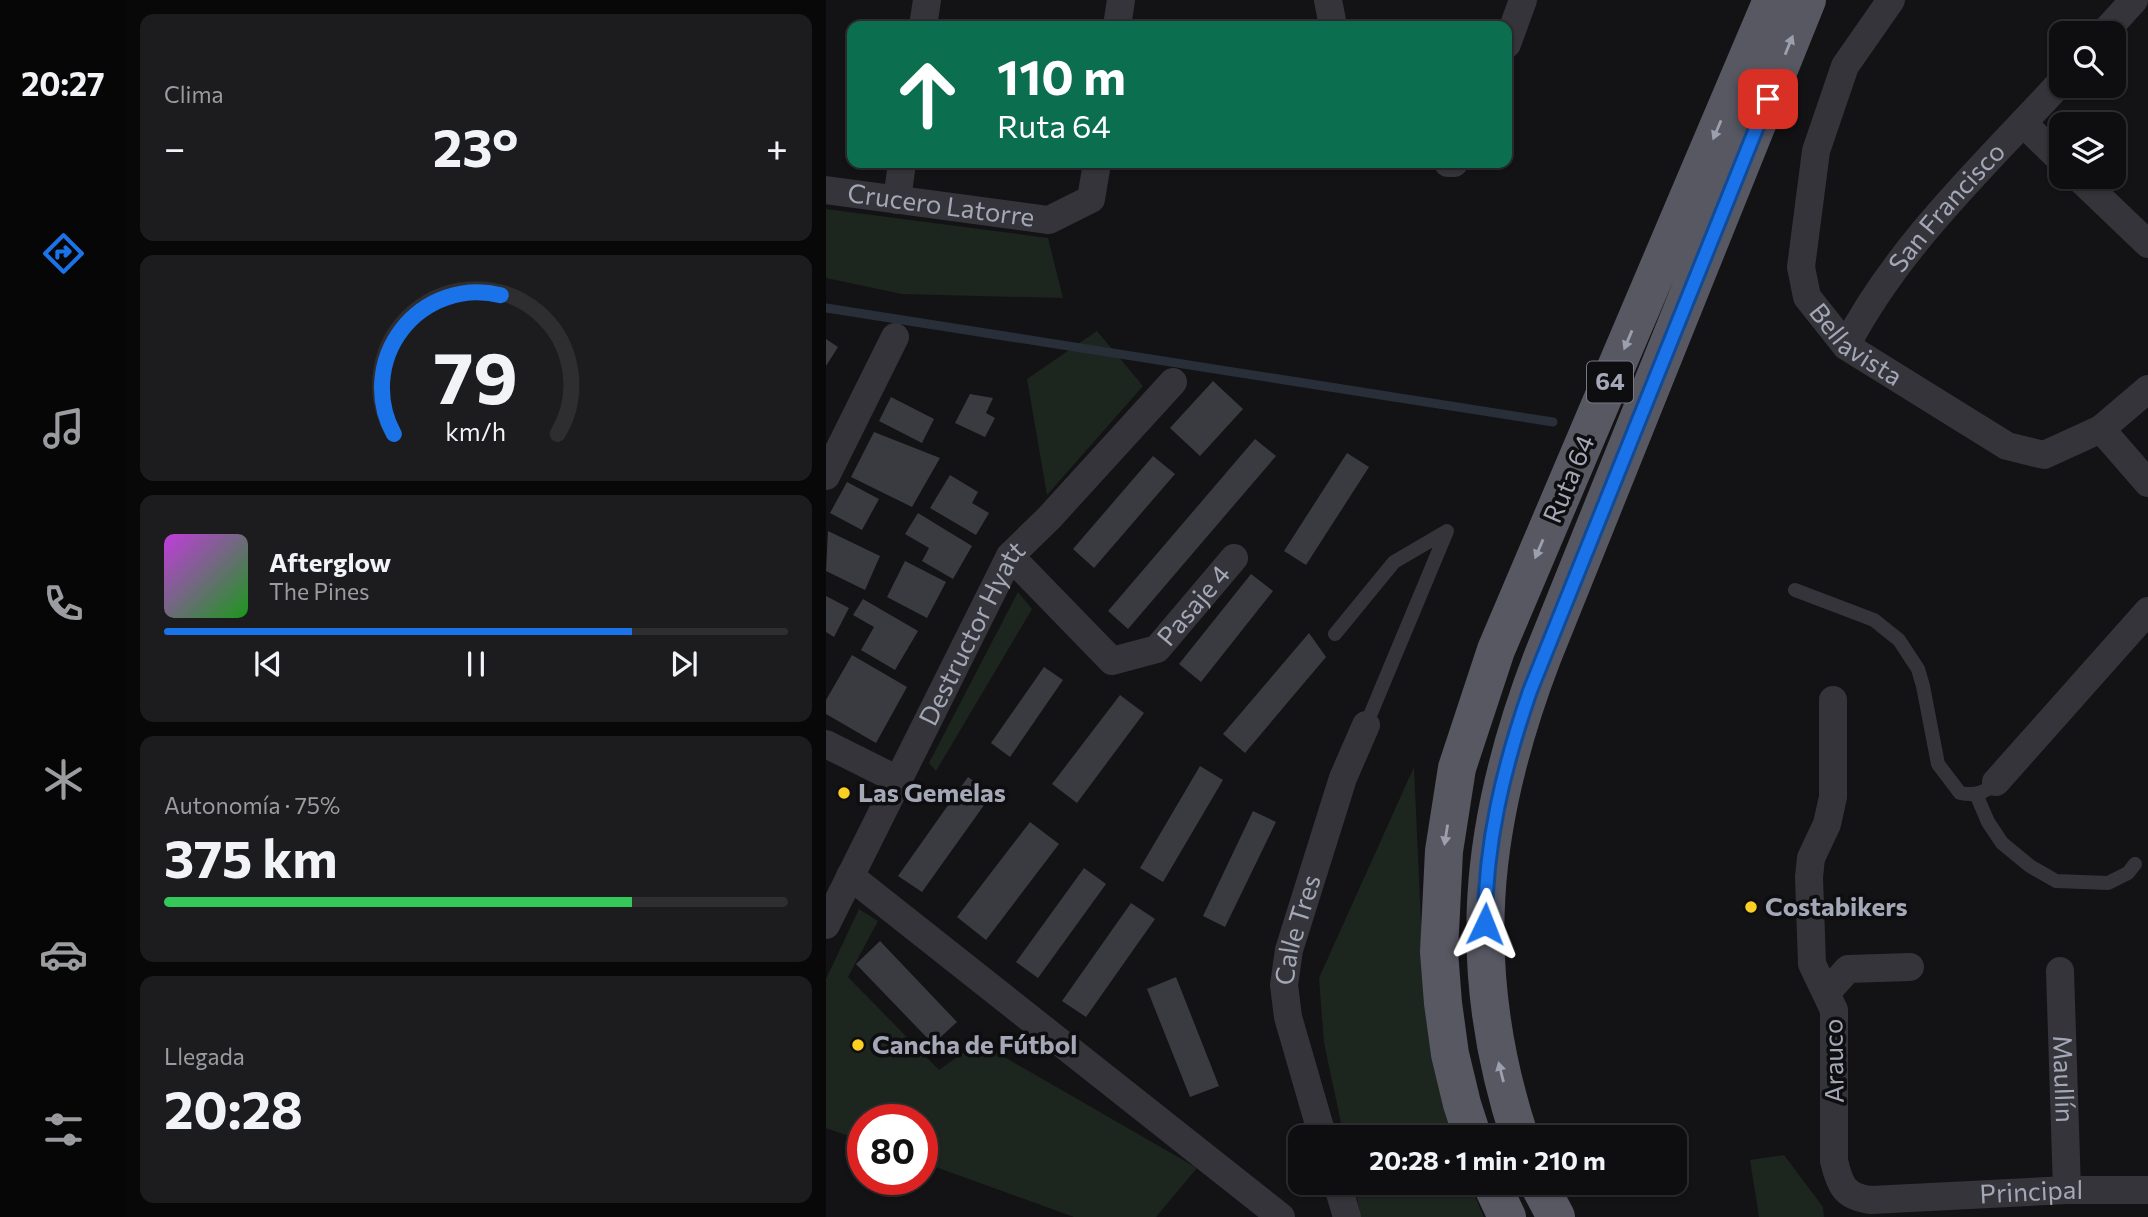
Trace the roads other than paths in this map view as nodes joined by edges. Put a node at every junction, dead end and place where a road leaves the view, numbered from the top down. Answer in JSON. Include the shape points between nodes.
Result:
{"nodes":[{"id":1,"x":927,"y":0,"type":"edge"},
{"id":2,"x":1121,"y":0,"type":"edge"},
{"id":3,"x":1328,"y":0,"type":"edge"},
{"id":4,"x":1523,"y":0,"type":"edge"},
{"id":5,"x":1772,"y":0,"type":"edge"},
{"id":6,"x":1807,"y":0,"type":"edge"},
{"id":7,"x":1891,"y":0,"type":"edge"},
{"id":8,"x":2134,"y":0,"type":"edge"},
{"id":9,"x":924,"y":21,"type":"edge"},
{"id":10,"x":1118,"y":21,"type":"edge"},
{"id":11,"x":1332,"y":21,"type":"edge"},
{"id":12,"x":2115,"y":21,"type":"edge"},
{"id":13,"x":1512,"y":30,"type":"edge"},
{"id":14,"x":2049,"y":95,"type":"edge"},
{"id":15,"x":2023,"y":123,"type":"junction"},
{"id":16,"x":2049,"y":148,"type":"edge"},
{"id":17,"x":901,"y":168,"type":"edge"},
{"id":18,"x":1096,"y":168,"type":"edge"},
{"id":19,"x":2091,"y":189,"type":"edge"},
{"id":20,"x":826,"y":190,"type":"edge"},
{"id":21,"x":897,"y":200,"type":"junction"},
{"id":22,"x":2148,"y":244,"type":"edge"},
{"id":23,"x":895,"y":337,"type":"dead end"},
{"id":24,"x":1846,"y":346,"type":"junction"},
{"id":25,"x":1172,"y":382,"type":"dead end"},
{"id":26,"x":2148,"y":389,"type":"edge"},
{"id":27,"x":2101,"y":429,"type":"junction"},
{"id":28,"x":826,"y":476,"type":"edge"},
{"id":29,"x":2148,"y":483,"type":"edge"},
{"id":30,"x":1010,"y":556,"type":"junction"},
{"id":31,"x":1234,"y":558,"type":"dead end"},
{"id":32,"x":1796,"y":590,"type":"dead end"},
{"id":33,"x":2148,"y":611,"type":"edge"},
{"id":34,"x":1335,"y":634,"type":"dead end"},
{"id":35,"x":1833,"y":700,"type":"dead end"},
{"id":36,"x":1366,"y":725,"type":"joint"},
{"id":37,"x":826,"y":744,"type":"edge"},
{"id":38,"x":898,"y":780,"type":"junction"},
{"id":39,"x":1986,"y":788,"type":"junction"},
{"id":40,"x":2135,"y":864,"type":"dead end"},
{"id":41,"x":850,"y":876,"type":"junction"},
{"id":42,"x":826,"y":925,"type":"edge"},
{"id":43,"x":1910,"y":967,"type":"dead end"},
{"id":44,"x":2060,"y":971,"type":"dead end"},
{"id":45,"x":1827,"y":992,"type":"junction"},
{"id":46,"x":1319,"y":1125,"type":"edge"},
{"id":47,"x":1469,"y":1125,"type":"edge"},
{"id":48,"x":1516,"y":1125,"type":"edge"},
{"id":49,"x":2067,"y":1190,"type":"junction"},
{"id":50,"x":2148,"y":1190,"type":"edge"},
{"id":51,"x":1341,"y":1195,"type":"edge"},
{"id":52,"x":1497,"y":1195,"type":"edge"},
{"id":53,"x":1544,"y":1195,"type":"edge"},
{"id":54,"x":1871,"y":1200,"type":"joint"},
{"id":55,"x":1281,"y":1217,"type":"edge"},
{"id":56,"x":1347,"y":1217,"type":"edge"},
{"id":57,"x":1507,"y":1217,"type":"edge"},
{"id":58,"x":1556,"y":1217,"type":"edge"}],
"edges":[{"from":1,"to":9,"type":"street"},
{"from":2,"to":10,"type":"street"},
{"from":3,"to":11,"type":"street"},
{"from":4,"to":13,"type":"street"},
{"from":5,"to":47,"type":"highway","name":"Ruta 64","number":"64","one_way":true,"via":[[1496,650],[1457,768],[1444,851],[1439,952],[1450,1054]]},
{"from":48,"to":6,"type":"highway","name":"Ruta 64","number":"64","one_way":true,"via":[[1491,1020],[1485,943],[1487,868],[1501,791],[1542,658]]},
{"from":7,"to":24,"type":"street","name":"Bellavista","via":[[1845,66],[1816,151],[1801,267],[1807,297]]},
{"from":8,"to":12,"type":"street"},
{"from":14,"to":15,"type":"street","name":"San Francisco"},
{"from":15,"to":16,"type":"street"},
{"from":15,"to":24,"type":"street","name":"San Francisco","via":[[1886,280]]},
{"from":17,"to":21,"type":"street"},
{"from":18,"to":21,"type":"street","name":"Crucero Latorre","via":[[1091,198],[1049,220]]},
{"from":19,"to":22,"type":"street"},
{"from":20,"to":21,"type":"street","name":"Crucero Latorre"},
{"from":23,"to":28,"type":"street"},
{"from":24,"to":27,"type":"street","name":"Bellavista","via":[[2007,446],[2044,455]]},
{"from":25,"to":30,"type":"street","name":"Destructor Hyatt"},
{"from":26,"to":27,"type":"street","name":"Bellavista"},
{"from":27,"to":29,"type":"street"},
{"from":30,"to":31,"type":"street","name":"Pasaje 4","via":[[1112,660],[1157,649]]},
{"from":30,"to":38,"type":"street","name":"Destructor Hyatt"},
{"from":32,"to":39,"type":"lane","via":[[1874,620],[1899,640],[1918,669],[1938,764],[1960,793]]},
{"from":33,"to":39,"type":"street"},
{"from":34,"to":36,"type":"lane","via":[[1394,562],[1447,531]]},
{"from":35,"to":45,"type":"street","name":"Arauco","via":[[1833,797],[1827,824],[1811,858],[1809,877],[1811,956]]},
{"from":36,"to":46,"type":"street","name":"Calle Tres","via":[[1343,778],[1289,950],[1284,985],[1288,1017]]},
{"from":37,"to":38,"type":"street"},
{"from":38,"to":41,"type":"street","name":"Destructor Hyatt"},
{"from":39,"to":40,"type":"lane","via":[[1989,822],[2002,843],[2056,881],[2108,883]]},
{"from":41,"to":42,"type":"street","name":"Destructor Hyatt"},
{"from":41,"to":55,"type":"street"},
{"from":43,"to":45,"type":"street","via":[[1848,969]]},
{"from":44,"to":49,"type":"street","name":"Maullín"},
{"from":45,"to":54,"type":"street","name":"Arauco","via":[[1836,1029],[1834,1161],[1845,1190],[1856,1198]]},
{"from":49,"to":50,"type":"street","name":"Principal"},
{"from":49,"to":54,"type":"street","name":"Principal"},
{"from":51,"to":56,"type":"street"},
{"from":52,"to":57,"type":"highway"},
{"from":53,"to":58,"type":"highway"}]}
